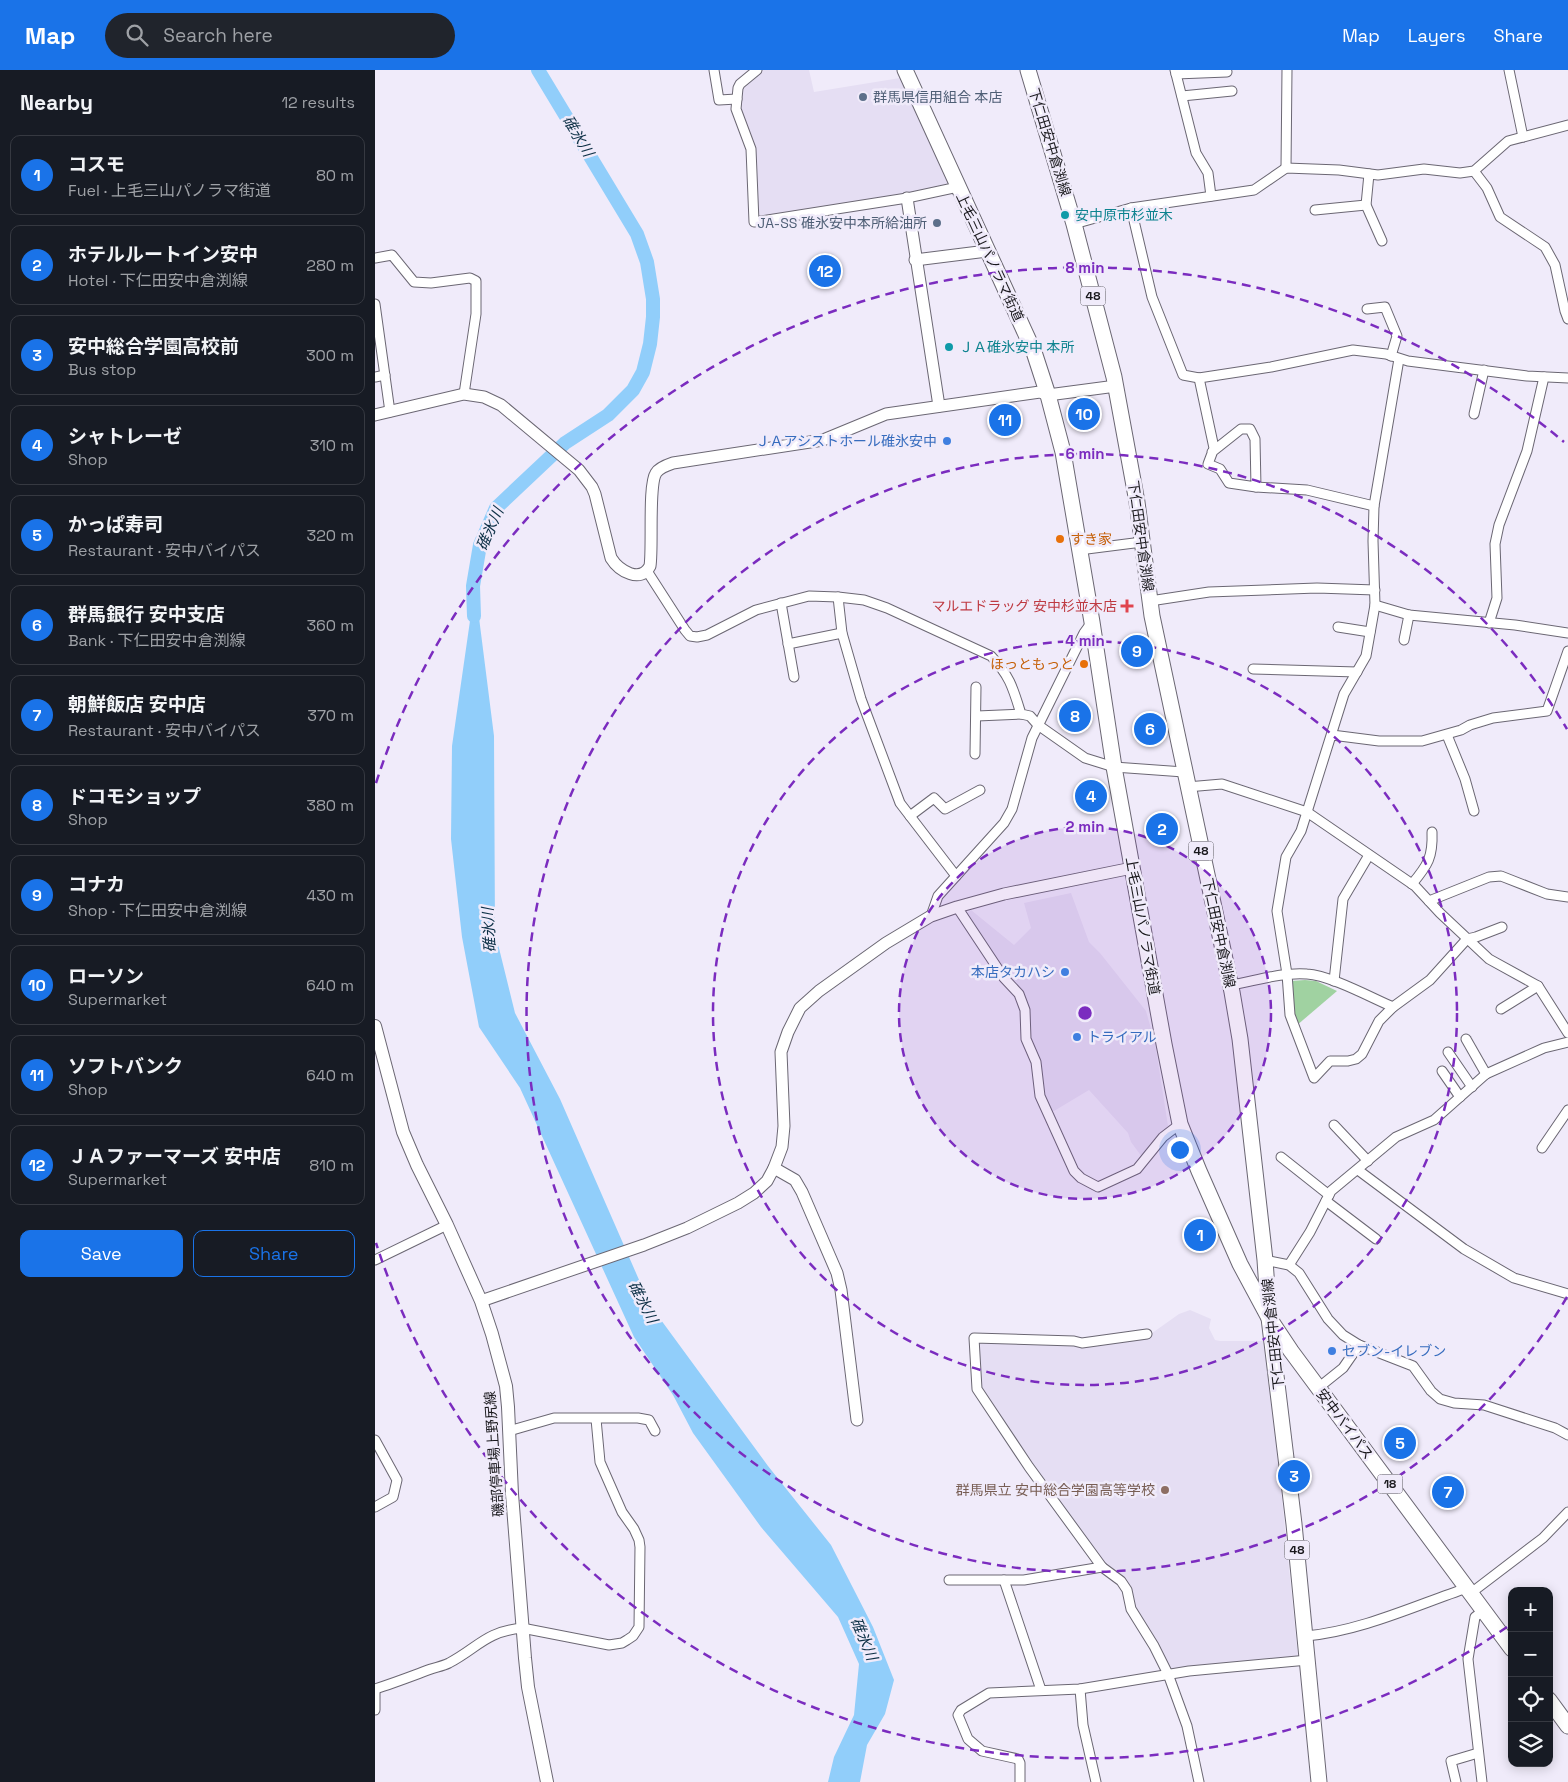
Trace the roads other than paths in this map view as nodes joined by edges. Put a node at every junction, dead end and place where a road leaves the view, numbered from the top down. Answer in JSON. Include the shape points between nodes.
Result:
{"nodes":[{"id":1,"x":714,"y":70,"type":"edge"},
{"id":2,"x":757,"y":70,"type":"edge"},
{"id":3,"x":905,"y":70,"type":"edge"},
{"id":4,"x":1028,"y":70,"type":"edge"},
{"id":5,"x":1287,"y":70,"type":"edge"},
{"id":6,"x":1509,"y":70,"type":"edge"},
{"id":7,"x":1176,"y":72,"type":"edge"},
{"id":8,"x":1227,"y":72,"type":"dead end"},
{"id":9,"x":1232,"y":91,"type":"dead end"},
{"id":10,"x":1182,"y":96,"type":"junction"},
{"id":11,"x":737,"y":99,"type":"junction"},
{"id":12,"x":1568,"y":125,"type":"edge"},
{"id":13,"x":1523,"y":137,"type":"junction"},
{"id":14,"x":1286,"y":168,"type":"junction"},
{"id":15,"x":1474,"y":171,"type":"junction"},
{"id":16,"x":1369,"y":174,"type":"junction"},
{"id":17,"x":958,"y":187,"type":"junction"},
{"id":18,"x":1211,"y":196,"type":"junction"},
{"id":19,"x":907,"y":198,"type":"junction"},
{"id":20,"x":1366,"y":205,"type":"junction"},
{"id":21,"x":1131,"y":208,"type":"junction"},
{"id":22,"x":1315,"y":210,"type":"dead end"},
{"id":23,"x":1074,"y":224,"type":"junction"},
{"id":24,"x":1382,"y":241,"type":"dead end"},
{"id":25,"x":987,"y":251,"type":"junction"},
{"id":26,"x":375,"y":258,"type":"edge"},
{"id":27,"x":915,"y":260,"type":"junction"},
{"id":28,"x":375,"y":304,"type":"edge"},
{"id":29,"x":1367,"y":310,"type":"dead end"},
{"id":30,"x":1568,"y":319,"type":"edge"},
{"id":31,"x":1395,"y":357,"type":"junction"},
{"id":32,"x":1484,"y":370,"type":"junction"},
{"id":33,"x":385,"y":375,"type":"junction"},
{"id":34,"x":375,"y":377,"type":"edge"},
{"id":35,"x":1544,"y":377,"type":"junction"},
{"id":36,"x":1199,"y":378,"type":"junction"},
{"id":37,"x":1568,"y":378,"type":"edge"},
{"id":38,"x":1116,"y":386,"type":"junction"},
{"id":39,"x":464,"y":394,"type":"junction"},
{"id":40,"x":1048,"y":395,"type":"junction"},
{"id":41,"x":939,"y":406,"type":"junction"},
{"id":42,"x":391,"y":412,"type":"junction"},
{"id":43,"x":1474,"y":414,"type":"dead end"},
{"id":44,"x":375,"y":415,"type":"edge"},
{"id":45,"x":1212,"y":452,"type":"junction"},
{"id":46,"x":1256,"y":488,"type":"junction"},
{"id":47,"x":1374,"y":506,"type":"junction"},
{"id":48,"x":1142,"y":542,"type":"junction"},
{"id":49,"x":1079,"y":550,"type":"junction"},
{"id":50,"x":647,"y":571,"type":"junction"},
{"id":51,"x":1375,"y":590,"type":"junction"},
{"id":52,"x":838,"y":597,"type":"junction"},
{"id":53,"x":1150,"y":601,"type":"junction"},
{"id":54,"x":781,"y":603,"type":"junction"},
{"id":55,"x":1375,"y":605,"type":"junction"},
{"id":56,"x":1409,"y":615,"type":"junction"},
{"id":57,"x":1092,"y":622,"type":"junction"},
{"id":58,"x":1489,"y":623,"type":"junction"},
{"id":59,"x":1338,"y":627,"type":"dead end"},
{"id":60,"x":1370,"y":632,"type":"junction"},
{"id":61,"x":843,"y":633,"type":"junction"},
{"id":62,"x":1568,"y":633,"type":"edge"},
{"id":63,"x":1404,"y":640,"type":"dead end"},
{"id":64,"x":788,"y":644,"type":"junction"},
{"id":65,"x":1568,"y":651,"type":"edge"},
{"id":66,"x":1253,"y":669,"type":"dead end"},
{"id":67,"x":1357,"y":672,"type":"junction"},
{"id":68,"x":794,"y":677,"type":"dead end"},
{"id":69,"x":976,"y":687,"type":"dead end"},
{"id":70,"x":1021,"y":714,"type":"junction"},
{"id":71,"x":977,"y":716,"type":"junction"},
{"id":72,"x":1038,"y":725,"type":"junction"},
{"id":73,"x":1332,"y":735,"type":"junction"},
{"id":74,"x":1447,"y":735,"type":"junction"},
{"id":75,"x":975,"y":754,"type":"dead end"},
{"id":76,"x":1114,"y":766,"type":"junction"},
{"id":77,"x":1186,"y":779,"type":"junction"},
{"id":78,"x":980,"y":790,"type":"dead end"},
{"id":79,"x":1474,"y":811,"type":"dead end"},
{"id":80,"x":1307,"y":812,"type":"junction"},
{"id":81,"x":910,"y":816,"type":"junction"},
{"id":82,"x":1432,"y":832,"type":"dead end"},
{"id":83,"x":1369,"y":855,"type":"junction"},
{"id":84,"x":1132,"y":868,"type":"junction"},
{"id":85,"x":956,"y":876,"type":"junction"},
{"id":86,"x":1412,"y":884,"type":"junction"},
{"id":87,"x":1568,"y":897,"type":"edge"},
{"id":88,"x":1429,"y":901,"type":"junction"},
{"id":89,"x":957,"y":907,"type":"junction"},
{"id":90,"x":931,"y":916,"type":"junction"},
{"id":91,"x":1502,"y":926,"type":"dead end"},
{"id":92,"x":1467,"y":939,"type":"junction"},
{"id":93,"x":1287,"y":974,"type":"junction"},
{"id":94,"x":1333,"y":981,"type":"junction"},
{"id":95,"x":1231,"y":985,"type":"junction"},
{"id":96,"x":1538,"y":986,"type":"junction"},
{"id":97,"x":1393,"y":1007,"type":"junction"},
{"id":98,"x":1501,"y":1010,"type":"dead end"},
{"id":99,"x":375,"y":1026,"type":"edge"},
{"id":100,"x":1568,"y":1033,"type":"edge"},
{"id":101,"x":1466,"y":1039,"type":"dead end"},
{"id":102,"x":1568,"y":1042,"type":"edge"},
{"id":103,"x":1448,"y":1052,"type":"dead end"},
{"id":104,"x":1442,"y":1071,"type":"dead end"},
{"id":105,"x":1486,"y":1074,"type":"junction"},
{"id":106,"x":1472,"y":1086,"type":"junction"},
{"id":107,"x":1460,"y":1097,"type":"junction"},
{"id":108,"x":1568,"y":1110,"type":"edge"},
{"id":109,"x":1181,"y":1124,"type":"junction"},
{"id":110,"x":1334,"y":1125,"type":"dead end"},
{"id":111,"x":1542,"y":1148,"type":"dead end"},
{"id":112,"x":1281,"y":1157,"type":"dead end"},
{"id":113,"x":1368,"y":1161,"type":"junction"},
{"id":114,"x":774,"y":1168,"type":"junction"},
{"id":115,"x":1358,"y":1170,"type":"junction"},
{"id":116,"x":1328,"y":1198,"type":"junction"},
{"id":117,"x":447,"y":1225,"type":"junction"},
{"id":118,"x":1376,"y":1239,"type":"dead end"},
{"id":119,"x":375,"y":1260,"type":"edge"},
{"id":120,"x":1265,"y":1260,"type":"junction"},
{"id":121,"x":1289,"y":1266,"type":"junction"},
{"id":122,"x":1568,"y":1294,"type":"edge"},
{"id":123,"x":481,"y":1301,"type":"junction"},
{"id":124,"x":1269,"y":1318,"type":"junction"},
{"id":125,"x":1147,"y":1334,"type":"dead end"},
{"id":126,"x":1359,"y":1345,"type":"junction"},
{"id":127,"x":1318,"y":1388,"type":"junction"},
{"id":128,"x":596,"y":1419,"type":"junction"},
{"id":129,"x":857,"y":1420,"type":"dead end"},
{"id":130,"x":509,"y":1431,"type":"junction"},
{"id":131,"x":655,"y":1431,"type":"dead end"},
{"id":132,"x":1568,"y":1434,"type":"edge"},
{"id":133,"x":375,"y":1440,"type":"edge"},
{"id":134,"x":375,"y":1507,"type":"edge"},
{"id":135,"x":1568,"y":1512,"type":"edge"},
{"id":136,"x":1102,"y":1567,"type":"junction"},
{"id":137,"x":949,"y":1580,"type":"dead end"},
{"id":138,"x":1004,"y":1580,"type":"junction"},
{"id":139,"x":1469,"y":1591,"type":"junction"},
{"id":140,"x":1483,"y":1611,"type":"junction"},
{"id":141,"x":522,"y":1628,"type":"junction"},
{"id":142,"x":1306,"y":1636,"type":"junction"},
{"id":143,"x":1508,"y":1644,"type":"edge"},
{"id":144,"x":1308,"y":1660,"type":"junction"},
{"id":145,"x":1168,"y":1674,"type":"junction"},
{"id":146,"x":1080,"y":1689,"type":"junction"},
{"id":147,"x":375,"y":1690,"type":"edge"},
{"id":148,"x":1041,"y":1690,"type":"junction"},
{"id":149,"x":1553,"y":1705,"type":"edge"},
{"id":150,"x":375,"y":1710,"type":"edge"},
{"id":151,"x":1568,"y":1726,"type":"edge"},
{"id":152,"x":1478,"y":1753,"type":"junction"},
{"id":153,"x":547,"y":1782,"type":"edge"},
{"id":154,"x":1020,"y":1782,"type":"edge"},
{"id":155,"x":1096,"y":1782,"type":"edge"},
{"id":156,"x":1199,"y":1782,"type":"edge"},
{"id":157,"x":1319,"y":1782,"type":"edge"},
{"id":158,"x":1456,"y":1782,"type":"edge"},
{"id":159,"x":1482,"y":1782,"type":"edge"}],
"edges":[{"from":1,"to":11,"type":"street","via":[[719,100]]},
{"from":2,"to":11,"type":"street","via":[[740,84]]},
{"from":3,"to":17,"type":"main road","name":"上毛三山パノラマ街道","number":"18"},
{"from":4,"to":23,"type":"main road","name":"下仁田安中倉渕線","number":"48"},
{"from":5,"to":14,"type":"street"},
{"from":6,"to":13,"type":"street"},
{"from":7,"to":8,"type":"street"},
{"from":7,"to":10,"type":"street"},
{"from":9,"to":10,"type":"street"},
{"from":10,"to":18,"type":"street","via":[[1196,153],[1207,172]]},
{"from":11,"to":19,"type":"street","via":[[736,109],[751,149],[754,222]]},
{"from":12,"to":13,"type":"street"},
{"from":13,"to":15,"type":"street","via":[[1508,141]]},
{"from":14,"to":16,"type":"street"},
{"from":14,"to":18,"type":"street","via":[[1254,190]]},
{"from":15,"to":16,"type":"street","via":[[1460,173],[1423,169]]},
{"from":15,"to":30,"type":"street","via":[[1487,188],[1499,217],[1545,247],[1555,265]]},
{"from":16,"to":20,"type":"street"},
{"from":17,"to":19,"type":"street"},
{"from":17,"to":25,"type":"main road","name":"上毛三山パノラマ街道","number":"18"},
{"from":18,"to":21,"type":"street"},
{"from":19,"to":27,"type":"street"},
{"from":20,"to":22,"type":"street"},
{"from":20,"to":24,"type":"street"},
{"from":21,"to":23,"type":"street"},
{"from":21,"to":36,"type":"street","via":[[1152,297],[1183,375]]},
{"from":23,"to":38,"type":"main road","name":"下仁田安中倉渕線","number":"48"},
{"from":25,"to":27,"type":"street"},
{"from":25,"to":40,"type":"main road","name":"上毛三山パノラマ街道","number":"18","via":[[1034,352]]},
{"from":26,"to":39,"type":"street","via":[[393,255],[414,282],[470,278],[476,281],[476,314]]},
{"from":27,"to":41,"type":"street"},
{"from":28,"to":33,"type":"street"},
{"from":29,"to":31,"type":"street","via":[[1385,307],[1397,336]]},
{"from":31,"to":32,"type":"street"},
{"from":31,"to":36,"type":"street","via":[[1353,350]]},
{"from":31,"to":47,"type":"street"},
{"from":32,"to":35,"type":"street"},
{"from":32,"to":43,"type":"street"},
{"from":33,"to":34,"type":"street"},
{"from":33,"to":42,"type":"street"},
{"from":35,"to":37,"type":"street"},
{"from":35,"to":58,"type":"street","via":[[1527,451],[1499,525],[1495,544],[1497,598]]},
{"from":36,"to":45,"type":"street","via":[[1214,448]]},
{"from":38,"to":40,"type":"street"},
{"from":38,"to":48,"type":"main road","name":"下仁田安中倉渕線","number":"48"},
{"from":39,"to":42,"type":"street"},
{"from":39,"to":50,"type":"street","via":[[484,397],[501,405],[579,470],[595,494],[616,567],[633,574]]},
{"from":40,"to":41,"type":"street","via":[[1040,392]]},
{"from":40,"to":49,"type":"main road","name":"上毛三山パノラマ街道","number":"18","via":[[1063,452]]},
{"from":41,"to":50,"type":"street","via":[[886,414],[823,440],[664,466],[656,473],[652,486],[651,558]]},
{"from":42,"to":44,"type":"street"},
{"from":45,"to":46,"type":"street","via":[[1208,464],[1220,469],[1229,483]]},
{"from":45,"to":46,"type":"street","via":[[1241,429],[1250,429],[1255,439]]},
{"from":46,"to":47,"type":"street","via":[[1307,490]]},
{"from":47,"to":51,"type":"street"},
{"from":48,"to":49,"type":"street"},
{"from":48,"to":53,"type":"main road","name":"下仁田安中倉渕線","number":"48"},
{"from":49,"to":57,"type":"main road","name":"上毛三山パノラマ街道","number":"18"},
{"from":50,"to":54,"type":"street","via":[[690,636],[707,635],[756,610]]},
{"from":51,"to":53,"type":"street","via":[[1317,588],[1209,592]]},
{"from":51,"to":55,"type":"street"},
{"from":52,"to":54,"type":"street","via":[[809,596]]},
{"from":52,"to":61,"type":"street"},
{"from":52,"to":70,"type":"street","via":[[864,600],[887,608],[991,656],[1011,682]]},
{"from":53,"to":77,"type":"main road","name":"下仁田安中倉渕線","number":"48"},
{"from":54,"to":64,"type":"street"},
{"from":55,"to":56,"type":"street"},
{"from":55,"to":60,"type":"street"},
{"from":56,"to":58,"type":"street"},
{"from":56,"to":63,"type":"street"},
{"from":57,"to":72,"type":"street"},
{"from":57,"to":76,"type":"main road","name":"上毛三山パノラマ街道","number":"18"},
{"from":58,"to":62,"type":"street"},
{"from":59,"to":60,"type":"street"},
{"from":60,"to":67,"type":"street","via":[[1366,656]]},
{"from":61,"to":64,"type":"street"},
{"from":61,"to":81,"type":"street","via":[[861,699],[900,803]]},
{"from":64,"to":68,"type":"street"},
{"from":65,"to":74,"type":"street","via":[[1547,711],[1493,718]]},
{"from":66,"to":67,"type":"street"},
{"from":67,"to":73,"type":"street","via":[[1344,694]]},
{"from":69,"to":71,"type":"street"},
{"from":70,"to":71,"type":"street"},
{"from":70,"to":72,"type":"street","via":[[1030,716]]},
{"from":71,"to":75,"type":"street"},
{"from":72,"to":76,"type":"street","via":[[1085,758]]},
{"from":72,"to":85,"type":"street","via":[[1012,809],[1004,823]]},
{"from":73,"to":74,"type":"street","via":[[1379,741],[1422,741]]},
{"from":73,"to":80,"type":"street"},
{"from":74,"to":79,"type":"street"},
{"from":76,"to":77,"type":"street"},
{"from":76,"to":84,"type":"main road","name":"上毛三山パノラマ街道","number":"18"},
{"from":77,"to":80,"type":"street","via":[[1221,784]]},
{"from":77,"to":95,"type":"main road","name":"下仁田安中倉渕線","number":"48"},
{"from":78,"to":81,"type":"street","via":[[945,809],[934,798]]},
{"from":80,"to":83,"type":"street"},
{"from":80,"to":93,"type":"street","via":[[1301,831],[1286,857],[1277,911]]},
{"from":81,"to":85,"type":"street"},
{"from":82,"to":86,"type":"street","via":[[1426,867]]},
{"from":83,"to":86,"type":"street"},
{"from":83,"to":94,"type":"street","via":[[1343,899]]},
{"from":84,"to":89,"type":"street"},
{"from":84,"to":109,"type":"main road","name":"上毛三山パノラマ街道","number":"18"},
{"from":85,"to":90,"type":"street","via":[[938,896]]},
{"from":86,"to":88,"type":"street"},
{"from":87,"to":88,"type":"street","via":[[1547,894],[1501,876],[1489,877]]},
{"from":88,"to":92,"type":"street"},
{"from":89,"to":90,"type":"street"},
{"from":89,"to":109,"type":"street","via":[[1004,978],[1019,994],[1025,1010],[1026,1040],[1036,1062],[1040,1096],[1074,1171],[1081,1178],[1098,1187],[1137,1169],[1163,1137]]},
{"from":90,"to":114,"type":"street","via":[[886,943],[800,1008],[781,1052],[784,1126],[782,1147]]},
{"from":91,"to":92,"type":"street"},
{"from":92,"to":96,"type":"street","via":[[1489,959]]},
{"from":92,"to":97,"type":"street","via":[[1430,980]]},
{"from":93,"to":94,"type":"street","via":[[1317,975]]},
{"from":93,"to":95,"type":"street"},
{"from":93,"to":97,"type":"street","via":[[1290,1015],[1314,1078],[1330,1062],[1356,1059],[1362,1054],[1379,1020]]},
{"from":94,"to":97,"type":"street"},
{"from":95,"to":120,"type":"main road","name":"下仁田安中倉渕線","number":"48"},
{"from":96,"to":98,"type":"street"},
{"from":96,"to":100,"type":"street"},
{"from":99,"to":117,"type":"main road","name":"磯部停車場上野尻線","via":[[397,1116]]},
{"from":101,"to":105,"type":"street"},
{"from":102,"to":105,"type":"street","via":[[1543,1048]]},
{"from":103,"to":106,"type":"street"},
{"from":104,"to":107,"type":"street"},
{"from":105,"to":106,"type":"street"},
{"from":106,"to":107,"type":"street"},
{"from":107,"to":113,"type":"street","via":[[1434,1120],[1396,1137]]},
{"from":108,"to":111,"type":"street"},
{"from":109,"to":124,"type":"main road","name":"上毛三山パノラマ街道","number":"18","via":[[1240,1264]]},
{"from":110,"to":113,"type":"street"},
{"from":112,"to":116,"type":"street"},
{"from":113,"to":115,"type":"street"},
{"from":114,"to":123,"type":"street","via":[[767,1181],[738,1203],[687,1228]]},
{"from":114,"to":129,"type":"street","via":[[795,1180],[837,1273]]},
{"from":115,"to":116,"type":"street"},
{"from":115,"to":122,"type":"street","via":[[1465,1249],[1514,1278]]},
{"from":116,"to":118,"type":"street"},
{"from":116,"to":121,"type":"street"},
{"from":117,"to":119,"type":"street"},
{"from":117,"to":123,"type":"main road","name":"磯部停車場上野尻線"},
{"from":120,"to":121,"type":"street"},
{"from":120,"to":124,"type":"main road","name":"下仁田安中倉渕線","number":"48"},
{"from":121,"to":126,"type":"street","via":[[1299,1273],[1327,1319]]},
{"from":123,"to":130,"type":"main road","name":"磯部停車場上野尻線","via":[[505,1386]]},
{"from":124,"to":127,"type":"main road","name":"安中バイパス","number":"18"},
{"from":124,"to":142,"type":"main road","name":"下仁田安中倉渕線","number":"48"},
{"from":125,"to":136,"type":"street","via":[[1082,1343],[974,1338],[977,1390]]},
{"from":126,"to":127,"type":"street","via":[[1343,1368]]},
{"from":126,"to":132,"type":"street","via":[[1413,1366],[1441,1399],[1484,1405]]},
{"from":127,"to":139,"type":"main road","name":"安中バイパス","number":"18"},
{"from":128,"to":130,"type":"street","via":[[554,1418]]},
{"from":128,"to":131,"type":"street","via":[[649,1420]]},
{"from":128,"to":141,"type":"street","via":[[600,1462],[639,1540],[639,1627],[627,1640],[609,1645]]},
{"from":130,"to":141,"type":"main road","name":"磯部停車場上野尻線"},
{"from":133,"to":134,"type":"street","via":[[397,1480],[393,1497]]},
{"from":135,"to":139,"type":"street","via":[[1543,1538]]},
{"from":136,"to":138,"type":"street","via":[[1024,1580]]},
{"from":136,"to":145,"type":"street","via":[[1124,1585],[1131,1609]]},
{"from":137,"to":138,"type":"street"},
{"from":138,"to":148,"type":"street"},
{"from":139,"to":140,"type":"main road","name":"安中バイパス","number":"18"},
{"from":139,"to":142,"type":"street","via":[[1363,1624]]},
{"from":140,"to":143,"type":"main road","name":"安中バイパス","number":"18"},
{"from":140,"to":152,"type":"street","via":[[1475,1617],[1469,1659]]},
{"from":141,"to":147,"type":"street","via":[[496,1633],[449,1663]]},
{"from":141,"to":153,"type":"main road","name":"磯部停車場上野尻線","via":[[528,1687]]},
{"from":142,"to":144,"type":"main road","name":"下仁田安中倉渕線","number":"48"},
{"from":144,"to":145,"type":"street"},
{"from":144,"to":157,"type":"main road","name":"下仁田安中倉渕線","number":"48"},
{"from":145,"to":146,"type":"street"},
{"from":145,"to":156,"type":"street","via":[[1187,1726]]},
{"from":146,"to":148,"type":"street"},
{"from":146,"to":155,"type":"street","via":[[1083,1725]]},
{"from":147,"to":150,"type":"street"},
{"from":148,"to":154,"type":"street","via":[[989,1693],[958,1715],[968,1739],[981,1751],[1018,1759]]},
{"from":149,"to":151,"type":"main road"},
{"from":152,"to":158,"type":"street","via":[[1451,1761]]},
{"from":152,"to":159,"type":"street"}]}
